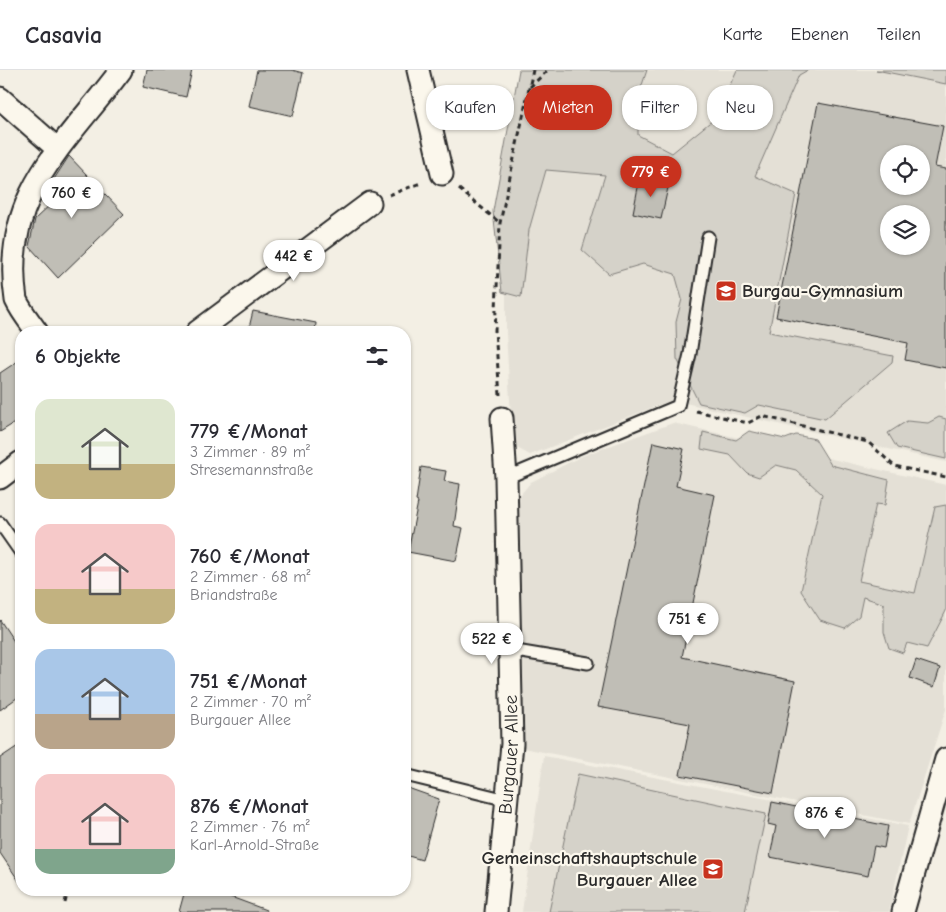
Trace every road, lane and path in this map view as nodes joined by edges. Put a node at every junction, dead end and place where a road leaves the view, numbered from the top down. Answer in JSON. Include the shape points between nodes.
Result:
{"nodes":[{"id":1,"x":121,"y":70,"type":"edge"},
{"id":2,"x":418,"y":70,"type":"edge"},
{"id":3,"x":533,"y":70,"type":"edge"},
{"id":4,"x":548,"y":70,"type":"edge"},
{"id":5,"x":530,"y":85,"type":"edge"},
{"id":6,"x":532,"y":85,"type":"edge"},
{"id":7,"x":0,"y":98,"type":"edge"},
{"id":8,"x":524,"y":114,"type":"edge"},
{"id":9,"x":53,"y":145,"type":"junction"},
{"id":10,"x":442,"y":174,"type":"junction"},
{"id":11,"x":370,"y":203,"type":"joint"},
{"id":12,"x":500,"y":224,"type":"junction"},
{"id":13,"x":708,"y":237,"type":"dead end"},
{"id":14,"x":33,"y":326,"type":"edge"},
{"id":15,"x":205,"y":326,"type":"edge"},
{"id":16,"x":678,"y":406,"type":"junction"},
{"id":17,"x":502,"y":418,"type":"joint"},
{"id":18,"x":15,"y":467,"type":"edge"},
{"id":19,"x":946,"y":477,"type":"edge"},
{"id":20,"x":0,"y":478,"type":"edge"},
{"id":21,"x":506,"y":478,"type":"junction"},
{"id":22,"x":0,"y":523,"type":"edge"},
{"id":23,"x":15,"y":545,"type":"edge"},
{"id":24,"x":510,"y":650,"type":"junction"},
{"id":25,"x":588,"y":663,"type":"dead end"},
{"id":26,"x":946,"y":760,"type":"edge"},
{"id":27,"x":411,"y":776,"type":"edge"},
{"id":28,"x":507,"y":800,"type":"junction"},
{"id":29,"x":67,"y":896,"type":"edge"},
{"id":30,"x":65,"y":903,"type":"dead end"},
{"id":31,"x":496,"y":912,"type":"edge"},
{"id":32,"x":903,"y":912,"type":"edge"}],
"edges":[{"from":1,"to":9,"type":"street"},
{"from":2,"to":10,"type":"street"},
{"from":3,"to":5,"type":"path"},
{"from":4,"to":6,"type":"path"},
{"from":7,"to":9,"type":"street"},
{"from":8,"to":12,"type":"path"},
{"from":9,"to":14,"type":"street","via":[[21,186],[6,230],[4,253],[10,280],[17,301]]},
{"from":10,"to":11,"type":"path"},
{"from":10,"to":12,"type":"path"},
{"from":11,"to":15,"type":"street"},
{"from":12,"to":17,"type":"path","via":[[495,331]]},
{"from":13,"to":16,"type":"lane","via":[[690,354]]},
{"from":16,"to":19,"type":"path","via":[[748,424],[762,416],[868,442],[894,466]]},
{"from":16,"to":21,"type":"lane"},
{"from":17,"to":21,"type":"street","name":"Burgauer Allee"},
{"from":18,"to":20,"type":"street"},
{"from":21,"to":24,"type":"street","name":"Burgauer Allee"},
{"from":22,"to":23,"type":"lane"},
{"from":24,"to":25,"type":"lane"},
{"from":24,"to":28,"type":"street","name":"Burgauer Allee","via":[[512,744]]},
{"from":26,"to":32,"type":"street"},
{"from":27,"to":28,"type":"lane"},
{"from":28,"to":31,"type":"street","name":"Burgauer Allee"},
{"from":29,"to":30,"type":"path"}]}
